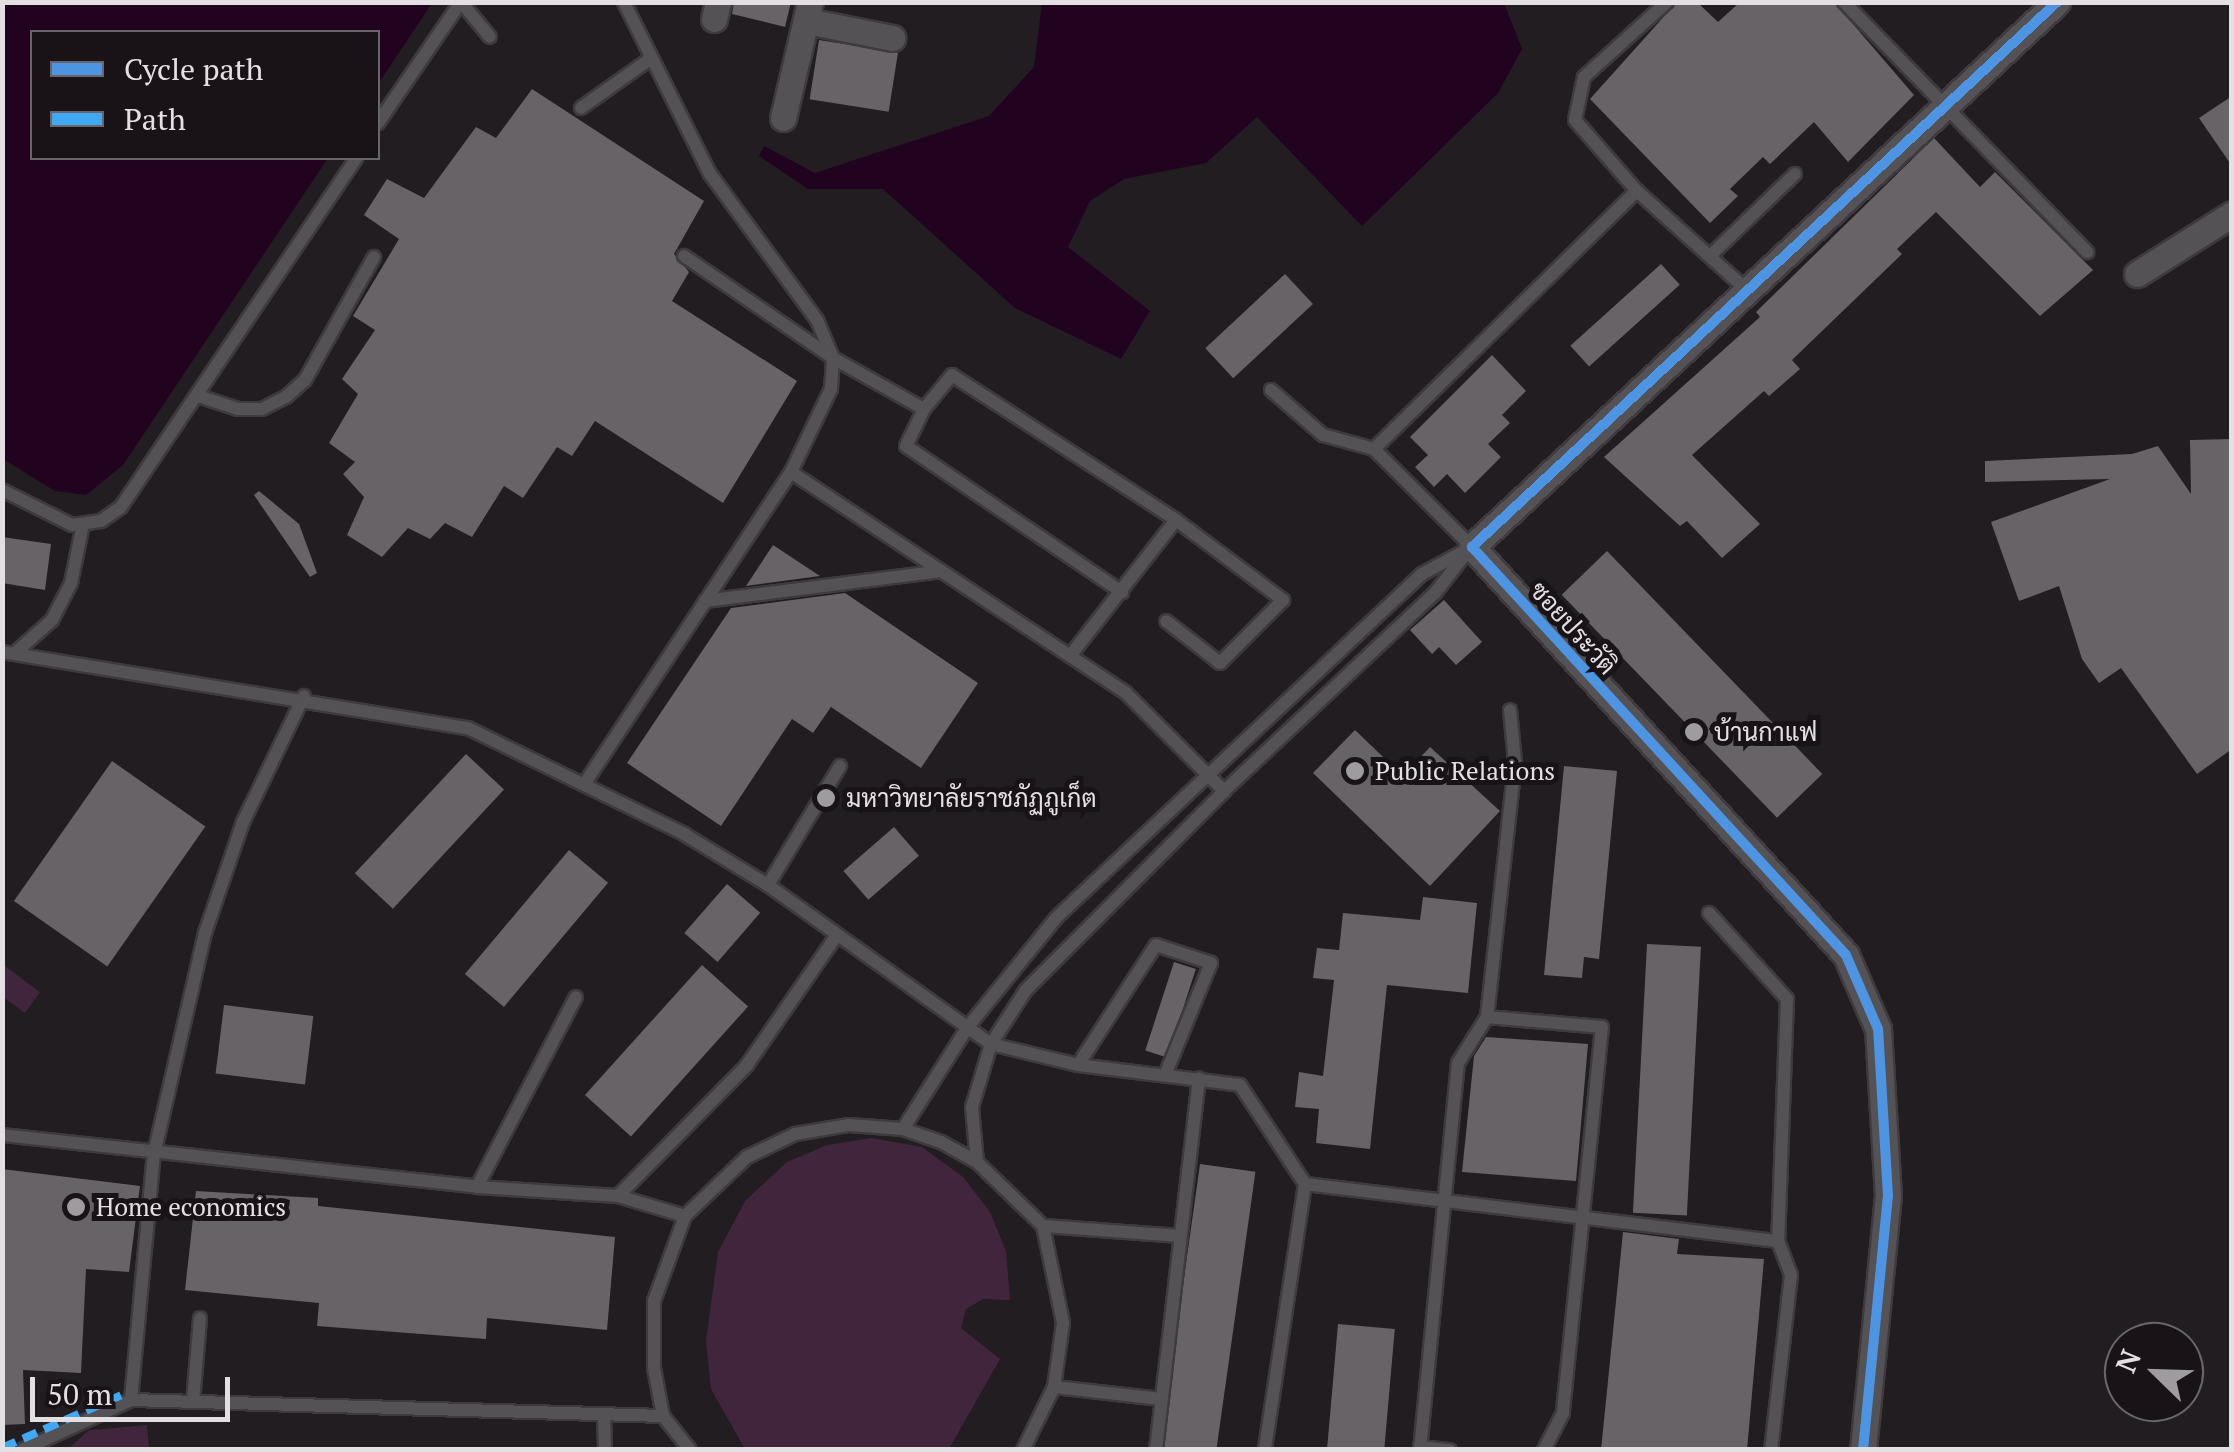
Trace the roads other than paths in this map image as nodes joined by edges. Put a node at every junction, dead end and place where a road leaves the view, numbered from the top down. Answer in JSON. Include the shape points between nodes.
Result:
{"nodes":[{"id":1,"x":461,"y":2,"type":"edge"},
{"id":2,"x":624,"y":2,"type":"edge"},
{"id":3,"x":1667,"y":2,"type":"edge"},
{"id":4,"x":1844,"y":2,"type":"edge"},
{"id":5,"x":2056,"y":2,"type":"edge"},
{"id":6,"x":808,"y":12,"type":"edge"},
{"id":7,"x":490,"y":37,"type":"dead end"},
{"id":8,"x":892,"y":38,"type":"dead end"},
{"id":9,"x":650,"y":59,"type":"junction"},
{"id":10,"x":581,"y":108,"type":"dead end"},
{"id":11,"x":1947,"y":110,"type":"junction"},
{"id":12,"x":783,"y":118,"type":"dead end"},
{"id":13,"x":380,"y":120,"type":"edge"},
{"id":14,"x":355,"y":160,"type":"edge"},
{"id":15,"x":1795,"y":174,"type":"dead end"},
{"id":16,"x":1637,"y":191,"type":"junction"},
{"id":17,"x":2232,"y":214,"type":"edge"},
{"id":18,"x":2087,"y":252,"type":"dead end"},
{"id":19,"x":684,"y":256,"type":"dead end"},
{"id":20,"x":1710,"y":256,"type":"junction"},
{"id":21,"x":374,"y":257,"type":"dead end"},
{"id":22,"x":2137,"y":274,"type":"dead end"},
{"id":23,"x":1748,"y":291,"type":"junction"},
{"id":24,"x":833,"y":358,"type":"junction"},
{"id":25,"x":1271,"y":390,"type":"dead end"},
{"id":26,"x":198,"y":396,"type":"junction"},
{"id":27,"x":924,"y":408,"type":"junction"},
{"id":28,"x":1374,"y":449,"type":"junction"},
{"id":29,"x":791,"y":472,"type":"junction"},
{"id":30,"x":2,"y":490,"type":"edge"},
{"id":31,"x":1176,"y":520,"type":"junction"},
{"id":32,"x":83,"y":524,"type":"junction"},
{"id":33,"x":1472,"y":546,"type":"junction"},
{"id":34,"x":942,"y":572,"type":"junction"},
{"id":35,"x":1122,"y":592,"type":"junction"},
{"id":36,"x":705,"y":602,"type":"junction"},
{"id":37,"x":1166,"y":621,"type":"dead end"},
{"id":38,"x":8,"y":652,"type":"edge"},
{"id":39,"x":1070,"y":656,"type":"junction"},
{"id":40,"x":304,"y":696,"type":"junction"},
{"id":41,"x":1510,"y":710,"type":"dead end"},
{"id":42,"x":840,"y":766,"type":"dead end"},
{"id":43,"x":1206,"y":771,"type":"junction"},
{"id":44,"x":585,"y":783,"type":"junction"},
{"id":45,"x":1224,"y":790,"type":"junction"},
{"id":46,"x":768,"y":886,"type":"junction"},
{"id":47,"x":1709,"y":912,"type":"dead end"},
{"id":48,"x":837,"y":934,"type":"junction"},
{"id":49,"x":576,"y":997,"type":"dead end"},
{"id":50,"x":1487,"y":1017,"type":"junction"},
{"id":51,"x":967,"y":1028,"type":"junction"},
{"id":52,"x":991,"y":1044,"type":"junction"},
{"id":53,"x":1078,"y":1064,"type":"junction"},
{"id":54,"x":1165,"y":1075,"type":"junction"},
{"id":55,"x":1199,"y":1078,"type":"junction"},
{"id":56,"x":902,"y":1129,"type":"junction"},
{"id":57,"x":2,"y":1134,"type":"edge"},
{"id":58,"x":154,"y":1154,"type":"junction"},
{"id":59,"x":977,"y":1162,"type":"junction"},
{"id":60,"x":1305,"y":1184,"type":"junction"},
{"id":61,"x":477,"y":1187,"type":"junction"},
{"id":62,"x":618,"y":1196,"type":"junction"},
{"id":63,"x":1442,"y":1200,"type":"junction"},
{"id":64,"x":685,"y":1216,"type":"junction"},
{"id":65,"x":1582,"y":1216,"type":"junction"},
{"id":66,"x":1042,"y":1226,"type":"junction"},
{"id":67,"x":1178,"y":1236,"type":"junction"},
{"id":68,"x":1778,"y":1241,"type":"junction"},
{"id":69,"x":200,"y":1318,"type":"dead end"},
{"id":70,"x":1054,"y":1386,"type":"junction"},
{"id":71,"x":1161,"y":1399,"type":"junction"},
{"id":72,"x":131,"y":1400,"type":"junction"},
{"id":73,"x":194,"y":1402,"type":"junction"},
{"id":74,"x":663,"y":1416,"type":"junction"},
{"id":75,"x":604,"y":1418,"type":"junction"},
{"id":76,"x":1420,"y":1448,"type":"edge"},
{"id":77,"x":22,"y":1450,"type":"edge"},
{"id":78,"x":606,"y":1450,"type":"edge"},
{"id":79,"x":690,"y":1450,"type":"edge"},
{"id":80,"x":1023,"y":1450,"type":"edge"},
{"id":81,"x":1156,"y":1450,"type":"edge"},
{"id":82,"x":1265,"y":1450,"type":"edge"},
{"id":83,"x":1450,"y":1450,"type":"edge"},
{"id":84,"x":1544,"y":1450,"type":"edge"},
{"id":85,"x":1771,"y":1450,"type":"edge"},
{"id":86,"x":1863,"y":1450,"type":"edge"}],
"edges":[{"from":1,"to":7,"type":"lane"},
{"from":1,"to":13,"type":"lane"},
{"from":2,"to":9,"type":"lane"},
{"from":3,"to":16,"type":"lane","via":[[1584,77],[1576,96],[1574,120]]},
{"from":4,"to":11,"type":"lane"},
{"from":5,"to":11,"type":"street"},
{"from":6,"to":8,"type":"street"},
{"from":6,"to":12,"type":"street"},
{"from":9,"to":10,"type":"lane"},
{"from":9,"to":24,"type":"lane","via":[[710,174],[817,320]]},
{"from":11,"to":18,"type":"lane"},
{"from":11,"to":23,"type":"street"},
{"from":14,"to":26,"type":"lane"},
{"from":15,"to":20,"type":"lane"},
{"from":16,"to":20,"type":"lane"},
{"from":16,"to":28,"type":"lane"},
{"from":17,"to":22,"type":"street"},
{"from":19,"to":24,"type":"lane"},
{"from":20,"to":23,"type":"lane"},
{"from":21,"to":26,"type":"lane","via":[[305,380],[286,398],[262,409],[238,409]]},
{"from":23,"to":33,"type":"street"},
{"from":24,"to":27,"type":"lane"},
{"from":24,"to":29,"type":"lane","via":[[831,389]]},
{"from":25,"to":28,"type":"lane","via":[[1322,434]]},
{"from":26,"to":32,"type":"lane","via":[[121,506]]},
{"from":27,"to":31,"type":"lane","via":[[952,375]]},
{"from":27,"to":35,"type":"lane","via":[[906,446]]},
{"from":28,"to":33,"type":"lane"},
{"from":29,"to":34,"type":"lane"},
{"from":29,"to":36,"type":"lane"},
{"from":30,"to":32,"type":"lane","via":[[38,511]]},
{"from":31,"to":35,"type":"lane"},
{"from":31,"to":37,"type":"lane","via":[[1283,600],[1220,663]]},
{"from":32,"to":38,"type":"lane","via":[[71,582],[52,620]]},
{"from":33,"to":43,"type":"lane","via":[[1422,574]]},
{"from":33,"to":45,"type":"lane","via":[[1436,593]]},
{"from":33,"to":86,"type":"street","name":"ซอยประวัติ","via":[[1846,956],[1878,1029],[1888,1196]]},
{"from":34,"to":36,"type":"lane"},
{"from":34,"to":39,"type":"lane"},
{"from":35,"to":39,"type":"lane"},
{"from":36,"to":44,"type":"lane"},
{"from":38,"to":40,"type":"lane"},
{"from":39,"to":43,"type":"lane","via":[[1126,693]]},
{"from":40,"to":44,"type":"lane","via":[[468,728]]},
{"from":40,"to":58,"type":"lane","via":[[243,822],[205,933]]},
{"from":41,"to":50,"type":"lane","via":[[1516,762]]},
{"from":42,"to":46,"type":"lane"},
{"from":43,"to":45,"type":"lane"},
{"from":43,"to":51,"type":"lane","via":[[1056,918]]},
{"from":44,"to":46,"type":"lane"},
{"from":45,"to":52,"type":"lane","via":[[1026,990]]},
{"from":46,"to":48,"type":"lane"},
{"from":47,"to":68,"type":"lane","via":[[1787,1000]]},
{"from":48,"to":51,"type":"lane"},
{"from":48,"to":62,"type":"lane","via":[[747,1065]]},
{"from":49,"to":61,"type":"lane"},
{"from":50,"to":63,"type":"lane","via":[[1458,1063]]},
{"from":50,"to":65,"type":"lane","via":[[1602,1027]]},
{"from":51,"to":52,"type":"lane"},
{"from":51,"to":56,"type":"lane"},
{"from":52,"to":53,"type":"lane"},
{"from":52,"to":59,"type":"lane","via":[[972,1107]]},
{"from":53,"to":54,"type":"lane"},
{"from":53,"to":54,"type":"lane","via":[[1156,945],[1211,963]]},
{"from":54,"to":55,"type":"lane"},
{"from":55,"to":60,"type":"lane","via":[[1240,1085]]},
{"from":55,"to":67,"type":"lane"},
{"from":56,"to":59,"type":"lane"},
{"from":56,"to":64,"type":"lane","via":[[849,1125],[796,1134],[746,1157]]},
{"from":57,"to":58,"type":"lane"},
{"from":58,"to":61,"type":"lane"},
{"from":58,"to":72,"type":"lane"},
{"from":59,"to":66,"type":"lane"},
{"from":60,"to":63,"type":"lane"},
{"from":60,"to":82,"type":"lane"},
{"from":61,"to":62,"type":"lane"},
{"from":62,"to":64,"type":"lane"},
{"from":63,"to":65,"type":"lane"},
{"from":63,"to":76,"type":"lane"},
{"from":64,"to":74,"type":"lane","via":[[654,1301]]},
{"from":65,"to":68,"type":"lane"},
{"from":65,"to":84,"type":"lane","via":[[1563,1413]]},
{"from":66,"to":67,"type":"lane"},
{"from":66,"to":70,"type":"lane","via":[[1064,1323]]},
{"from":67,"to":71,"type":"lane"},
{"from":68,"to":85,"type":"lane","via":[[1790,1275]]},
{"from":69,"to":73,"type":"lane"},
{"from":70,"to":71,"type":"lane"},
{"from":70,"to":80,"type":"lane"},
{"from":71,"to":81,"type":"lane"},
{"from":72,"to":73,"type":"lane"},
{"from":72,"to":77,"type":"lane"},
{"from":73,"to":75,"type":"lane"},
{"from":74,"to":75,"type":"lane"},
{"from":74,"to":79,"type":"lane"},
{"from":75,"to":78,"type":"lane"},
{"from":76,"to":83,"type":"lane"}]}
